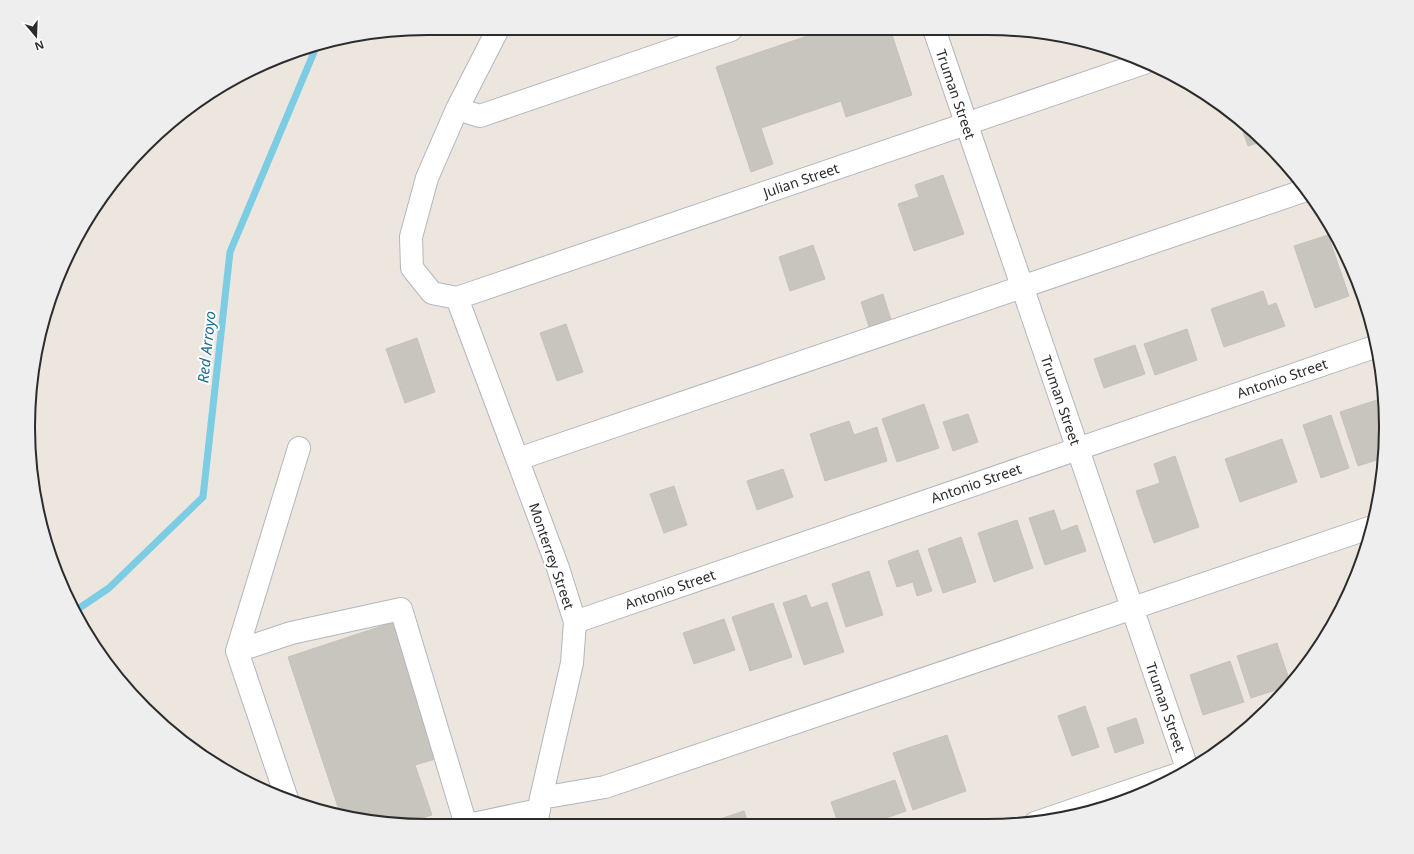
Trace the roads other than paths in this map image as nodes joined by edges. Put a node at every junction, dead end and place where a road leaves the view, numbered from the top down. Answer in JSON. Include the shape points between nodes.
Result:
{"nodes":[{"id":1,"x":495,"y":35,"type":"edge"},
{"id":2,"x":716,"y":35,"type":"edge"},
{"id":3,"x":936,"y":35,"type":"edge"},
{"id":4,"x":1138,"y":65,"type":"edge"},
{"id":5,"x":457,"y":110,"type":"junction"},
{"id":6,"x":966,"y":124,"type":"junction"},
{"id":7,"x":1301,"y":192,"type":"edge"},
{"id":8,"x":1022,"y":287,"type":"junction"},
{"id":9,"x":457,"y":298,"type":"junction"},
{"id":10,"x":1370,"y":348,"type":"edge"},
{"id":11,"x":299,"y":448,"type":"dead end"},
{"id":12,"x":1078,"y":448,"type":"junction"},
{"id":13,"x":518,"y":459,"type":"junction"},
{"id":14,"x":1366,"y":529,"type":"edge"},
{"id":15,"x":1132,"y":608,"type":"junction"},
{"id":16,"x":575,"y":622,"type":"junction"},
{"id":17,"x":237,"y":651,"type":"junction"},
{"id":18,"x":1186,"y":764,"type":"edge"},
{"id":19,"x":1144,"y":786,"type":"edge"},
{"id":20,"x":285,"y":792,"type":"edge"},
{"id":21,"x":1081,"y":807,"type":"edge"},
{"id":22,"x":539,"y":811,"type":"edge"},
{"id":23,"x":465,"y":819,"type":"edge"},
{"id":24,"x":498,"y":819,"type":"edge"}],
"edges":[{"from":1,"to":5,"type":"street"},
{"from":2,"to":5,"type":"street","via":[[480,116]]},
{"from":3,"to":6,"type":"street","name":"Truman Street"},
{"from":4,"to":6,"type":"street","name":"Julian Street"},
{"from":5,"to":9,"type":"street","via":[[427,178],[410,237],[412,268],[432,293]]},
{"from":6,"to":8,"type":"street","name":"Truman Street"},
{"from":6,"to":9,"type":"street","name":"Julian Street"},
{"from":7,"to":8,"type":"street"},
{"from":8,"to":12,"type":"street","name":"Truman Street"},
{"from":8,"to":13,"type":"street"},
{"from":9,"to":13,"type":"street","name":"Monterrey Street"},
{"from":10,"to":12,"type":"street","name":"Antonio Street"},
{"from":11,"to":17,"type":"street"},
{"from":12,"to":15,"type":"street","name":"Truman Street"},
{"from":12,"to":16,"type":"street","name":"Antonio Street"},
{"from":13,"to":16,"type":"street","name":"Monterrey Street"},
{"from":14,"to":15,"type":"street"},
{"from":15,"to":18,"type":"street","name":"Truman Street"},
{"from":15,"to":22,"type":"street"},
{"from":16,"to":22,"type":"street","name":"Monterrey Street","via":[[572,664]]},
{"from":17,"to":20,"type":"street"},
{"from":17,"to":23,"type":"street","via":[[291,633],[401,609]]},
{"from":19,"to":21,"type":"street"},
{"from":22,"to":24,"type":"street"}]}
